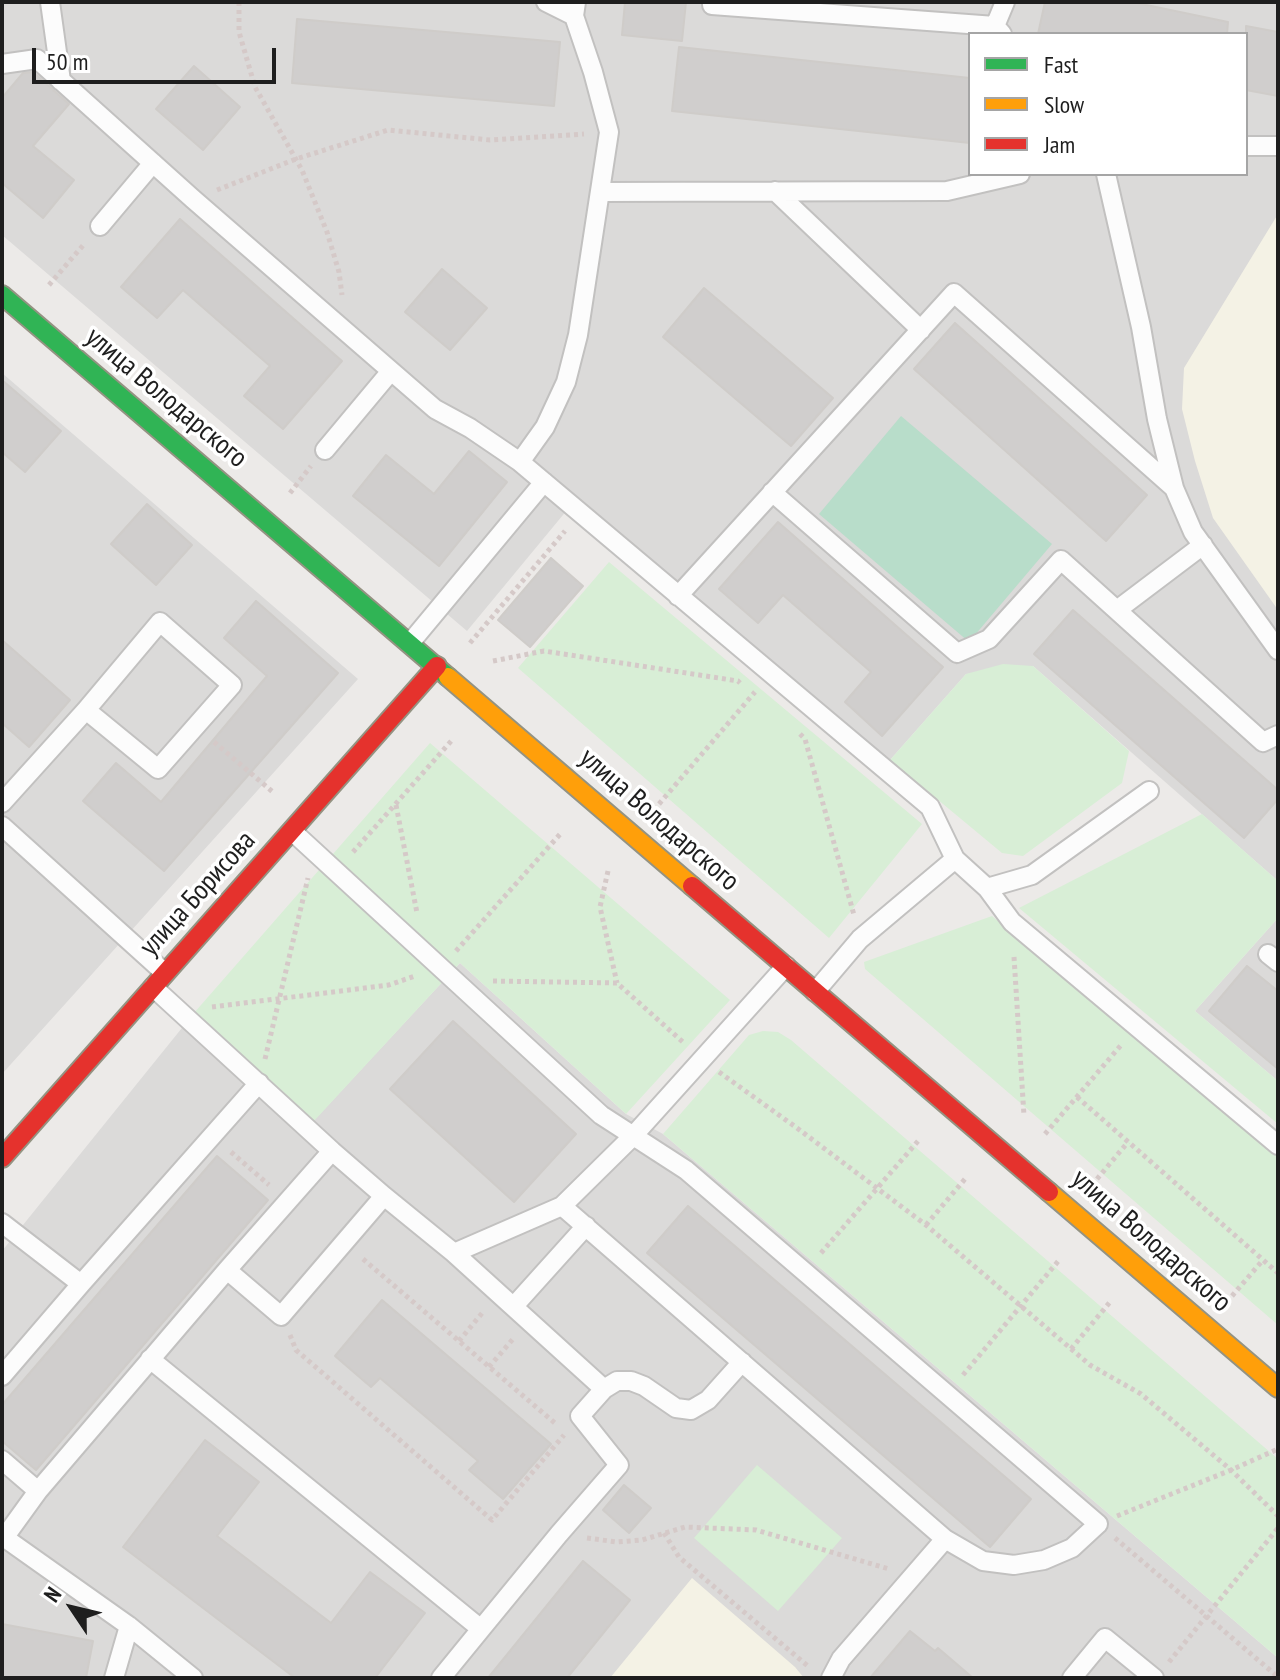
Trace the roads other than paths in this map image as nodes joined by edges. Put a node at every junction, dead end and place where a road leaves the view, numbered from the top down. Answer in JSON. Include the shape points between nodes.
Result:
{"nodes":[{"id":1,"x":50,"y":2,"type":"edge"},
{"id":2,"x":546,"y":2,"type":"edge"},
{"id":3,"x":1005,"y":2,"type":"edge"},
{"id":4,"x":712,"y":5,"type":"dead end"},
{"id":5,"x":575,"y":9,"type":"edge"},
{"id":6,"x":998,"y":30,"type":"edge"},
{"id":7,"x":2,"y":64,"type":"edge"},
{"id":8,"x":61,"y":81,"type":"junction"},
{"id":9,"x":1248,"y":146,"type":"edge"},
{"id":10,"x":1278,"y":146,"type":"edge"},
{"id":11,"x":153,"y":163,"type":"junction"},
{"id":12,"x":1011,"y":176,"type":"edge"},
{"id":13,"x":1106,"y":176,"type":"edge"},
{"id":14,"x":775,"y":191,"type":"junction"},
{"id":15,"x":600,"y":192,"type":"junction"},
{"id":16,"x":100,"y":226,"type":"road end"},
{"id":17,"x":2,"y":295,"type":"edge"},
{"id":18,"x":921,"y":330,"type":"junction"},
{"id":19,"x":391,"y":371,"type":"junction"},
{"id":20,"x":325,"y":450,"type":"road end"},
{"id":21,"x":520,"y":462,"type":"junction"},
{"id":22,"x":544,"y":482,"type":"junction"},
{"id":23,"x":1174,"y":488,"type":"junction"},
{"id":24,"x":772,"y":492,"type":"junction"},
{"id":25,"x":1203,"y":545,"type":"junction"},
{"id":26,"x":678,"y":596,"type":"junction"},
{"id":27,"x":1117,"y":610,"type":"junction"},
{"id":28,"x":410,"y":643,"type":"junction"},
{"id":29,"x":1278,"y":650,"type":"edge"},
{"id":30,"x":437,"y":666,"type":"junction"},
{"id":31,"x":86,"y":710,"type":"junction"},
{"id":32,"x":1278,"y":735,"type":"edge"},
{"id":33,"x":1149,"y":791,"type":"dead end"},
{"id":34,"x":2,"y":803,"type":"edge"},
{"id":35,"x":2,"y":826,"type":"edge"},
{"id":36,"x":292,"y":831,"type":"junction"},
{"id":37,"x":955,"y":859,"type":"junction"},
{"id":38,"x":987,"y":888,"type":"junction"},
{"id":39,"x":786,"y":966,"type":"junction"},
{"id":40,"x":159,"y":980,"type":"junction"},
{"id":41,"x":815,"y":992,"type":"junction"},
{"id":42,"x":259,"y":1083,"type":"junction"},
{"id":43,"x":633,"y":1136,"type":"junction"},
{"id":44,"x":1278,"y":1145,"type":"edge"},
{"id":45,"x":332,"y":1151,"type":"junction"},
{"id":46,"x":2,"y":1158,"type":"edge"},
{"id":47,"x":384,"y":1196,"type":"junction"},
{"id":48,"x":562,"y":1206,"type":"junction"},
{"id":49,"x":2,"y":1223,"type":"edge"},
{"id":50,"x":586,"y":1226,"type":"junction"},
{"id":51,"x":454,"y":1253,"type":"junction"},
{"id":52,"x":227,"y":1270,"type":"junction"},
{"id":53,"x":81,"y":1284,"type":"junction"},
{"id":54,"x":514,"y":1306,"type":"junction"},
{"id":55,"x":150,"y":1359,"type":"junction"},
{"id":56,"x":742,"y":1362,"type":"junction"},
{"id":57,"x":2,"y":1376,"type":"edge"},
{"id":58,"x":1278,"y":1388,"type":"edge"},
{"id":59,"x":604,"y":1389,"type":"junction"},
{"id":60,"x":2,"y":1460,"type":"edge"},
{"id":61,"x":38,"y":1491,"type":"junction"},
{"id":62,"x":3,"y":1537,"type":"edge"},
{"id":63,"x":945,"y":1539,"type":"junction"},
{"id":64,"x":129,"y":1626,"type":"junction"},
{"id":65,"x":481,"y":1629,"type":"junction"},
{"id":66,"x":114,"y":1678,"type":"edge"},
{"id":67,"x":193,"y":1678,"type":"edge"},
{"id":68,"x":441,"y":1678,"type":"edge"},
{"id":69,"x":831,"y":1678,"type":"edge"},
{"id":70,"x":1072,"y":1678,"type":"edge"},
{"id":71,"x":1154,"y":1678,"type":"edge"}],
"edges":[{"from":1,"to":8,"type":"lane"},
{"from":2,"to":5,"type":"lane"},
{"from":3,"to":6,"type":"lane"},
{"from":4,"to":6,"type":"lane"},
{"from":5,"to":15,"type":"lane","via":[[609,132]]},
{"from":7,"to":8,"type":"lane","via":[[37,59]]},
{"from":8,"to":11,"type":"lane"},
{"from":9,"to":10,"type":"lane"},
{"from":11,"to":16,"type":"lane"},
{"from":11,"to":19,"type":"lane"},
{"from":12,"to":14,"type":"lane","via":[[947,191]]},
{"from":13,"to":23,"type":"lane"},
{"from":14,"to":15,"type":"lane"},
{"from":14,"to":18,"type":"lane"},
{"from":15,"to":21,"type":"lane","via":[[566,382],[545,427]]},
{"from":17,"to":28,"type":"main road","name":"улица Володарского"},
{"from":18,"to":23,"type":"lane","via":[[954,293]]},
{"from":18,"to":24,"type":"lane"},
{"from":19,"to":20,"type":"lane"},
{"from":19,"to":21,"type":"lane","via":[[435,409]]},
{"from":21,"to":22,"type":"lane"},
{"from":22,"to":26,"type":"lane"},
{"from":22,"to":28,"type":"lane"},
{"from":23,"to":25,"type":"lane"},
{"from":24,"to":26,"type":"lane"},
{"from":24,"to":27,"type":"lane","via":[[957,653],[989,639],[1061,560]]},
{"from":25,"to":27,"type":"lane"},
{"from":25,"to":29,"type":"lane"},
{"from":26,"to":37,"type":"lane","via":[[930,807]]},
{"from":27,"to":32,"type":"lane","via":[[1263,742]]},
{"from":28,"to":30,"type":"main road","name":"улица Володарского"},
{"from":30,"to":36,"type":"main road","name":"улица Борисова"},
{"from":30,"to":39,"type":"main road","name":"улица Володарского"},
{"from":31,"to":31,"type":"lane","via":[[160,622],[232,685],[158,769]]},
{"from":31,"to":34,"type":"lane"},
{"from":33,"to":38,"type":"lane","via":[[1032,875]]},
{"from":35,"to":40,"type":"lane"},
{"from":36,"to":40,"type":"main road","name":"улица Борисова"},
{"from":36,"to":43,"type":"lane","via":[[601,1115]]},
{"from":37,"to":38,"type":"lane"},
{"from":37,"to":41,"type":"lane","via":[[860,939]]},
{"from":38,"to":44,"type":"lane","via":[[1012,922]]},
{"from":39,"to":41,"type":"main road","name":"улица Володарского"},
{"from":39,"to":43,"type":"lane"},
{"from":40,"to":42,"type":"lane","via":[[179,1011]]},
{"from":40,"to":46,"type":"main road","name":"улица Борисова"},
{"from":41,"to":58,"type":"main road","name":"улица Володарского"},
{"from":42,"to":45,"type":"lane"},
{"from":42,"to":53,"type":"lane"},
{"from":43,"to":48,"type":"lane"},
{"from":43,"to":63,"type":"lane","via":[[686,1170],[1098,1524],[1072,1548],[1014,1565],[983,1561]]},
{"from":45,"to":47,"type":"lane"},
{"from":45,"to":52,"type":"lane"},
{"from":47,"to":51,"type":"lane"},
{"from":47,"to":52,"type":"lane","via":[[281,1316]]},
{"from":48,"to":50,"type":"lane"},
{"from":48,"to":51,"type":"lane"},
{"from":49,"to":53,"type":"lane"},
{"from":50,"to":54,"type":"lane"},
{"from":50,"to":56,"type":"lane"},
{"from":51,"to":54,"type":"lane"},
{"from":52,"to":55,"type":"lane"},
{"from":53,"to":57,"type":"lane"},
{"from":54,"to":59,"type":"lane"},
{"from":55,"to":61,"type":"lane"},
{"from":55,"to":65,"type":"lane"},
{"from":56,"to":59,"type":"lane","via":[[708,1400],[691,1410],[676,1408],[631,1381]]},
{"from":56,"to":63,"type":"lane"},
{"from":59,"to":65,"type":"lane","via":[[580,1416],[619,1465]]},
{"from":60,"to":61,"type":"lane"},
{"from":61,"to":62,"type":"lane"},
{"from":62,"to":64,"type":"lane"},
{"from":63,"to":69,"type":"lane","via":[[841,1659]]},
{"from":64,"to":66,"type":"lane"},
{"from":64,"to":67,"type":"lane"},
{"from":65,"to":68,"type":"lane"},
{"from":70,"to":71,"type":"lane","via":[[1105,1638]]}]}
